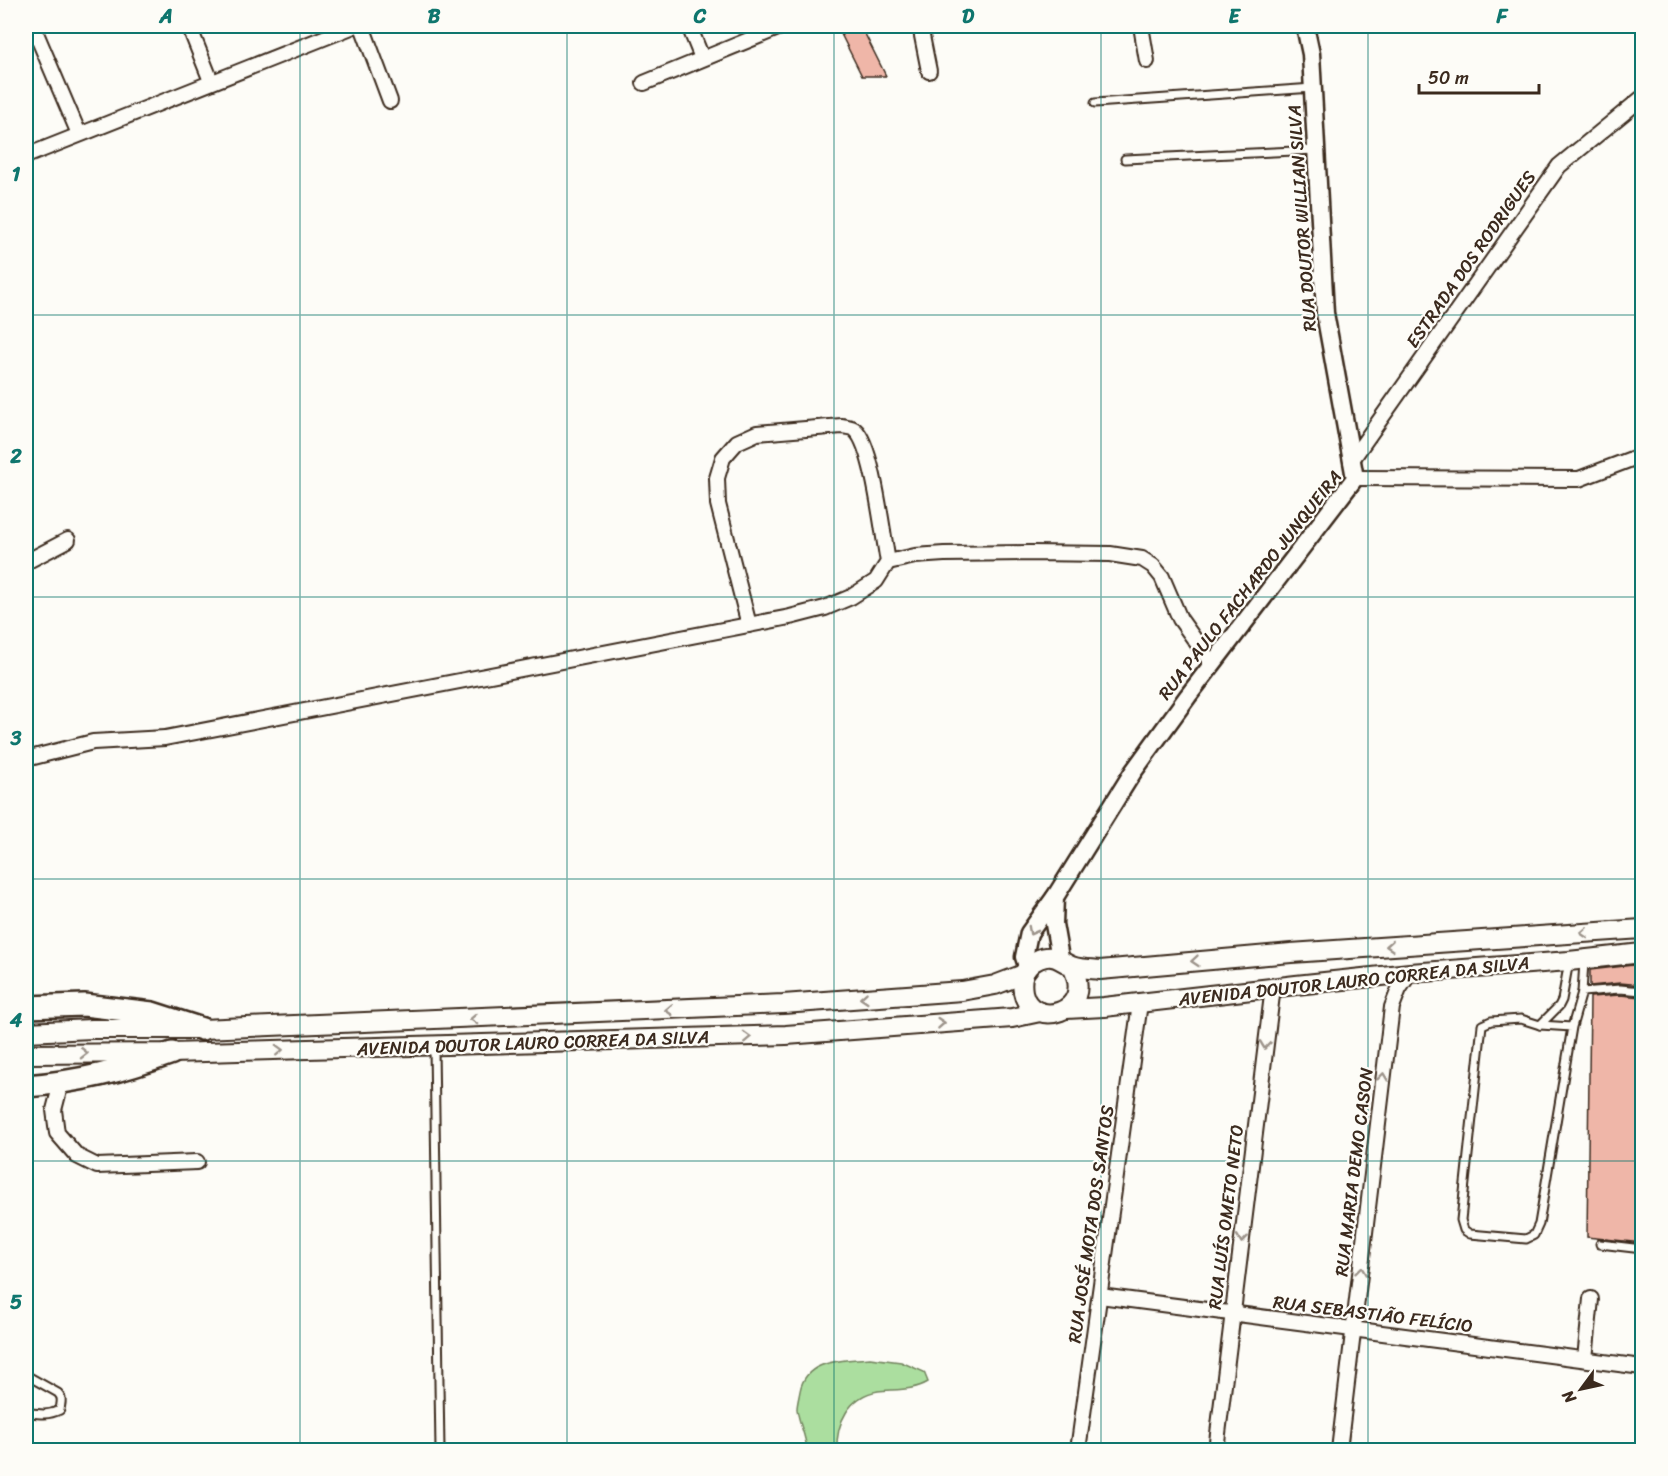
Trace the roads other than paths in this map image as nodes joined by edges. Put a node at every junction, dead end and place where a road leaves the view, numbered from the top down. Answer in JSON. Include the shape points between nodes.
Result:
{"nodes":[{"id":1,"x":33,"y":26,"type":"edge"},
{"id":2,"x":189,"y":26,"type":"edge"},
{"id":3,"x":354,"y":26,"type":"edge"},
{"id":4,"x":362,"y":26,"type":"edge"},
{"id":5,"x":689,"y":26,"type":"edge"},
{"id":6,"x":783,"y":26,"type":"edge"},
{"id":7,"x":920,"y":26,"type":"edge"},
{"id":8,"x":1141,"y":26,"type":"edge"},
{"id":9,"x":1305,"y":26,"type":"edge"},
{"id":10,"x":702,"y":58,"type":"junction"},
{"id":11,"x":1147,"y":61,"type":"dead end"},
{"id":12,"x":929,"y":71,"type":"dead end"},
{"id":13,"x":211,"y":81,"type":"junction"},
{"id":14,"x":644,"y":83,"type":"dead end"},
{"id":15,"x":1314,"y":88,"type":"junction"},
{"id":16,"x":1642,"y":98,"type":"edge"},
{"id":17,"x":390,"y":101,"type":"dead end"},
{"id":18,"x":1095,"y":103,"type":"dead end"},
{"id":19,"x":79,"y":134,"type":"junction"},
{"id":20,"x":1317,"y":150,"type":"junction"},
{"id":21,"x":26,"y":156,"type":"edge"},
{"id":22,"x":1125,"y":159,"type":"dead end"},
{"id":23,"x":1642,"y":455,"type":"edge"},
{"id":24,"x":1351,"y":461,"type":"junction"},
{"id":25,"x":1354,"y":478,"type":"junction"},
{"id":26,"x":68,"y":540,"type":"dead end"},
{"id":27,"x":888,"y":561,"type":"junction"},
{"id":28,"x":26,"y":562,"type":"edge"},
{"id":29,"x":749,"y":626,"type":"junction"},
{"id":30,"x":1212,"y":664,"type":"junction"},
{"id":31,"x":26,"y":759,"type":"edge"},
{"id":32,"x":1055,"y":897,"type":"junction"},
{"id":33,"x":1642,"y":929,"type":"edge"},
{"id":34,"x":1642,"y":952,"type":"edge"},
{"id":35,"x":1577,"y":960,"type":"junction"},
{"id":36,"x":1066,"y":962,"type":"junction"},
{"id":37,"x":1026,"y":971,"type":"junction"},
{"id":38,"x":1410,"y":973,"type":"junction"},
{"id":39,"x":1273,"y":987,"type":"junction"},
{"id":40,"x":1642,"y":991,"type":"edge"},
{"id":41,"x":1582,"y":992,"type":"junction"},
{"id":42,"x":1140,"y":1003,"type":"junction"},
{"id":43,"x":26,"y":1007,"type":"edge"},
{"id":44,"x":1066,"y":1009,"type":"junction"},
{"id":45,"x":1040,"y":1012,"type":"junction"},
{"id":46,"x":1540,"y":1024,"type":"junction"},
{"id":47,"x":1572,"y":1027,"type":"junction"},
{"id":48,"x":202,"y":1029,"type":"junction"},
{"id":49,"x":26,"y":1032,"type":"edge"},
{"id":50,"x":434,"y":1045,"type":"junction"},
{"id":51,"x":172,"y":1053,"type":"junction"},
{"id":52,"x":26,"y":1054,"type":"edge"},
{"id":53,"x":61,"y":1083,"type":"junction"},
{"id":54,"x":26,"y":1086,"type":"edge"},
{"id":55,"x":197,"y":1162,"type":"dead end"},
{"id":56,"x":1600,"y":1244,"type":"dead end"},
{"id":57,"x":1642,"y":1249,"type":"edge"},
{"id":58,"x":1100,"y":1296,"type":"junction"},
{"id":59,"x":1591,"y":1299,"type":"dead end"},
{"id":60,"x":1233,"y":1313,"type":"junction"},
{"id":61,"x":1354,"y":1329,"type":"junction"},
{"id":62,"x":1585,"y":1359,"type":"junction"},
{"id":63,"x":1642,"y":1366,"type":"edge"},
{"id":64,"x":26,"y":1375,"type":"edge"},
{"id":65,"x":26,"y":1412,"type":"edge"},
{"id":66,"x":440,"y":1450,"type":"edge"},
{"id":67,"x":1078,"y":1450,"type":"edge"},
{"id":68,"x":1216,"y":1450,"type":"edge"},
{"id":69,"x":1339,"y":1450,"type":"edge"}],
"edges":[{"from":1,"to":19,"type":"street"},
{"from":2,"to":13,"type":"street"},
{"from":3,"to":13,"type":"street"},
{"from":4,"to":17,"type":"street"},
{"from":5,"to":10,"type":"street"},
{"from":6,"to":10,"type":"street"},
{"from":7,"to":12,"type":"street"},
{"from":8,"to":11,"type":"street"},
{"from":9,"to":15,"type":"street","name":"RUA DOUTOR WILLIAN SILVA"},
{"from":10,"to":14,"type":"street"},
{"from":13,"to":19,"type":"street"},
{"from":15,"to":18,"type":"lane"},
{"from":15,"to":20,"type":"street","name":"RUA DOUTOR WILLIAN SILVA"},
{"from":16,"to":24,"type":"street","name":"ESTRADA DOS RODRIGUES","via":[[1559,166]]},
{"from":19,"to":21,"type":"street"},
{"from":20,"to":22,"type":"lane"},
{"from":20,"to":24,"type":"street","name":"RUA DOUTOR WILLIAN SILVA","via":[[1325,313]]},
{"from":23,"to":25,"type":"street","name":"RUA PAULO FACHARDO JUNQUEIRA","via":[[1579,479]]},
{"from":24,"to":25,"type":"street","name":"RUA DOUTOR WILLIAN SILVA"},
{"from":25,"to":30,"type":"street","name":"RUA PAULO FACHARDO JUNQUEIRA"},
{"from":26,"to":28,"type":"street"},
{"from":27,"to":29,"type":"street","via":[[876,581],[851,597]]},
{"from":27,"to":29,"type":"street","via":[[870,465],[862,439],[854,429],[842,426],[747,437],[723,458],[717,478],[718,504]]},
{"from":27,"to":30,"type":"street","via":[[944,554],[1031,553],[1110,554],[1142,559],[1162,577],[1180,619]]},
{"from":29,"to":31,"type":"street","via":[[165,738],[93,742]]},
{"from":30,"to":32,"type":"street","name":"RUA PAULO FACHARDO JUNQUEIRA","via":[[1133,772]]},
{"from":32,"to":36,"type":"street","via":[[1054,924]]},
{"from":32,"to":37,"type":"street","name":"RUA PAULO FACHARDO JUNQUEIRA","one_way":true,"via":[[1029,933],[1024,957]]},
{"from":33,"to":36,"type":"main road","name":"AVENIDA DOUTOR LAURO CORREA DA SILVA","one_way":true,"via":[[1100,970]]},
{"from":34,"to":35,"type":"main road","name":"AVENIDA DOUTOR LAURO CORREA DA SILVA"},
{"from":35,"to":38,"type":"main road","name":"AVENIDA DOUTOR LAURO CORREA DA SILVA"},
{"from":35,"to":41,"type":"lane"},
{"from":35,"to":46,"type":"lane","via":[[1559,1006]]},
{"from":36,"to":37,"type":"main road","via":[[1046,957]]},
{"from":36,"to":44,"type":"main road","via":[[1078,977],[1079,989],[1075,1001]]},
{"from":37,"to":45,"type":"main road","via":[[1024,996]]},
{"from":37,"to":48,"type":"main road","name":"AVENIDA DOUTOR LAURO CORREA DA SILVA","one_way":true,"via":[[995,985],[962,991],[783,1004]]},
{"from":38,"to":39,"type":"main road","name":"AVENIDA DOUTOR LAURO CORREA DA SILVA"},
{"from":61,"to":38,"type":"street","name":"RUA MARIA DEMO CASON","one_way":true,"via":[[1392,1006]]},
{"from":39,"to":42,"type":"main road","name":"AVENIDA DOUTOR LAURO CORREA DA SILVA"},
{"from":39,"to":60,"type":"street","name":"RUA LUÍS OMETO NETO","one_way":true},
{"from":40,"to":41,"type":"lane"},
{"from":41,"to":47,"type":"lane"},
{"from":42,"to":44,"type":"main road","name":"AVENIDA DOUTOR LAURO CORREA DA SILVA"},
{"from":42,"to":58,"type":"street","name":"RUA JOSÉ MOTA DOS SANTOS"},
{"from":43,"to":48,"type":"main road","via":[[84,1005],[152,1013]]},
{"from":44,"to":45,"type":"main road","via":[[1053,1014]]},
{"from":50,"to":45,"type":"main road","name":"AVENIDA DOUTOR LAURO CORREA DA SILVA","one_way":true,"via":[[786,1035]]},
{"from":46,"to":47,"type":"lane"},
{"from":46,"to":47,"type":"lane","via":[[1521,1019],[1482,1025],[1461,1220],[1470,1234],[1526,1239],[1534,1235]]},
{"from":48,"to":49,"type":"main road","name":"AVENIDA DOUTOR LAURO CORREA DA SILVA"},
{"from":51,"to":50,"type":"main road","name":"AVENIDA DOUTOR LAURO CORREA DA SILVA","one_way":true},
{"from":50,"to":66,"type":"lane"},
{"from":52,"to":51,"type":"main road","name":"AVENIDA DOUTOR LAURO CORREA DA SILVA","one_way":true},
{"from":51,"to":53,"type":"main road","via":[[125,1070]]},
{"from":53,"to":54,"type":"main road"},
{"from":53,"to":55,"type":"street","via":[[54,1110],[57,1133],[77,1156],[97,1166]]},
{"from":56,"to":57,"type":"lane"},
{"from":58,"to":60,"type":"street","name":"RUA SEBASTIÃO FELÍCIO"},
{"from":58,"to":67,"type":"street","name":"RUA JOSÉ MOTA DOS SANTOS"},
{"from":59,"to":62,"type":"street"},
{"from":60,"to":61,"type":"street","name":"RUA SEBASTIÃO FELÍCIO"},
{"from":60,"to":68,"type":"street","name":"RUA LUÍS OMETO NETO"},
{"from":61,"to":62,"type":"street","name":"RUA SEBASTIÃO FELÍCIO"},
{"from":61,"to":69,"type":"street","name":"RUA MARIA DEMO CASON"},
{"from":62,"to":63,"type":"street","name":"RUA SEBASTIÃO FELÍCIO"},
{"from":64,"to":65,"type":"lane","via":[[58,1393],[61,1403],[60,1410],[52,1414]]}]}
